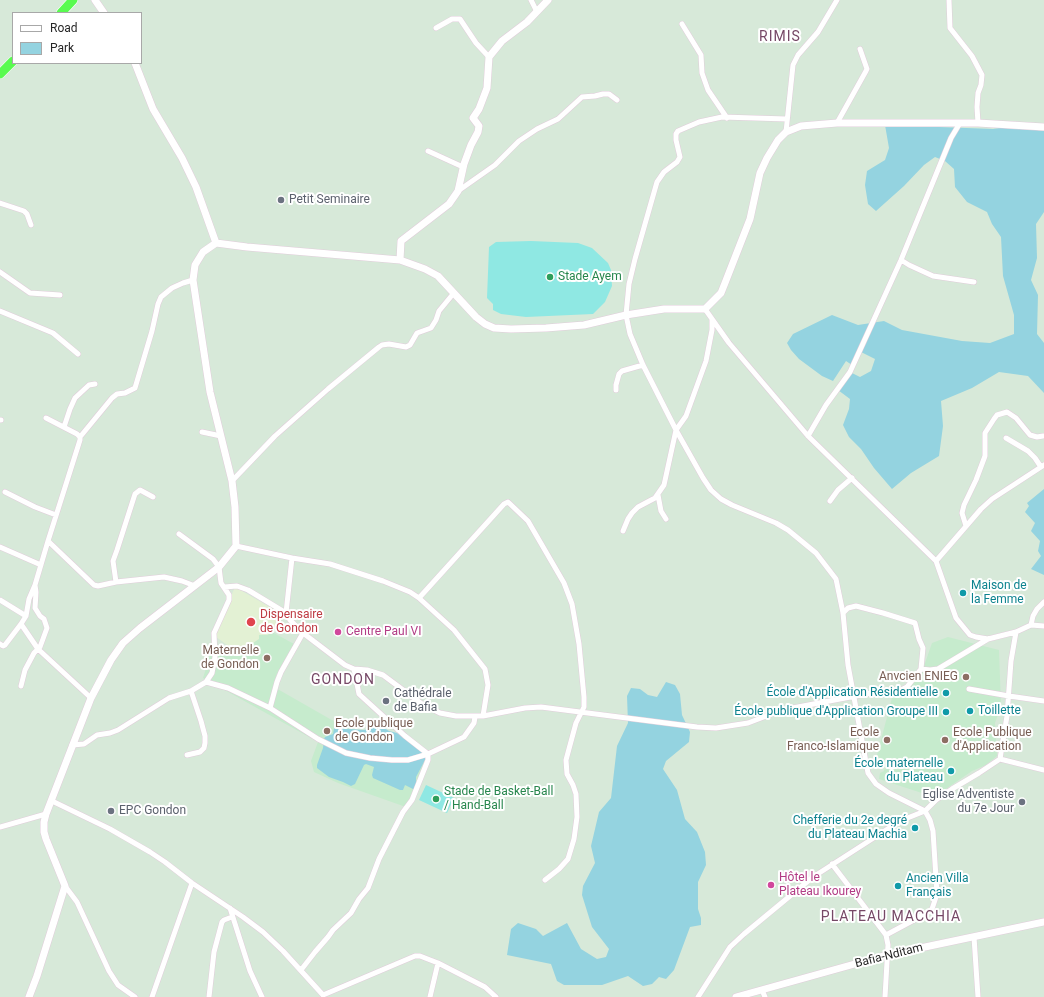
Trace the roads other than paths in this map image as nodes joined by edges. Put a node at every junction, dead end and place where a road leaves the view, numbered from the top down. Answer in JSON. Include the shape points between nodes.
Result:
{"nodes":[{"id":1,"x":73,"y":0,"type":"edge"},
{"id":2,"x":95,"y":0,"type":"edge"},
{"id":3,"x":531,"y":0,"type":"edge"},
{"id":4,"x":548,"y":0,"type":"edge"},
{"id":5,"x":838,"y":0,"type":"edge"},
{"id":6,"x":949,"y":0,"type":"edge"},
{"id":7,"x":61,"y":12,"type":"edge"},
{"id":8,"x":103,"y":12,"type":"edge"},
{"id":9,"x":537,"y":12,"type":"junction"},
{"id":10,"x":682,"y":24,"type":"dead end"},
{"id":11,"x":436,"y":28,"type":"dead end"},
{"id":12,"x":860,"y":49,"type":"dead end"},
{"id":13,"x":489,"y":57,"type":"junction"},
{"id":14,"x":12,"y":62,"type":"edge"},
{"id":15,"x":135,"y":64,"type":"edge"},
{"id":16,"x":0,"y":74,"type":"edge"},
{"id":17,"x":617,"y":100,"type":"dead end"},
{"id":18,"x":727,"y":118,"type":"junction"},
{"id":19,"x":787,"y":119,"type":"junction"},
{"id":20,"x":837,"y":122,"type":"junction"},
{"id":21,"x":960,"y":123,"type":"junction"},
{"id":22,"x":978,"y":124,"type":"junction"},
{"id":23,"x":1044,"y":127,"type":"edge"},
{"id":24,"x":786,"y":132,"type":"junction"},
{"id":25,"x":428,"y":151,"type":"dead end"},
{"id":26,"x":463,"y":167,"type":"junction"},
{"id":27,"x":458,"y":191,"type":"junction"},
{"id":28,"x":0,"y":203,"type":"edge"},
{"id":29,"x":31,"y":225,"type":"dead end"},
{"id":30,"x":216,"y":243,"type":"junction"},
{"id":31,"x":400,"y":260,"type":"junction"},
{"id":32,"x":901,"y":260,"type":"junction"},
{"id":33,"x":0,"y":272,"type":"edge"},
{"id":34,"x":193,"y":280,"type":"junction"},
{"id":35,"x":974,"y":282,"type":"dead end"},
{"id":36,"x":453,"y":294,"type":"junction"},
{"id":37,"x":60,"y":295,"type":"dead end"},
{"id":38,"x":705,"y":309,"type":"junction"},
{"id":39,"x":0,"y":311,"type":"edge"},
{"id":40,"x":626,"y":315,"type":"junction"},
{"id":41,"x":712,"y":320,"type":"junction"},
{"id":42,"x":78,"y":354,"type":"dead end"},
{"id":43,"x":644,"y":365,"type":"junction"},
{"id":44,"x":95,"y":384,"type":"dead end"},
{"id":45,"x":616,"y":390,"type":"dead end"},
{"id":46,"x":46,"y":418,"type":"dead end"},
{"id":47,"x":64,"y":427,"type":"junction"},
{"id":48,"x":676,"y":430,"type":"junction"},
{"id":49,"x":202,"y":432,"type":"dead end"},
{"id":50,"x":221,"y":436,"type":"junction"},
{"id":51,"x":808,"y":436,"type":"junction"},
{"id":52,"x":1043,"y":436,"type":"dead end"},
{"id":53,"x":80,"y":437,"type":"junction"},
{"id":54,"x":1006,"y":438,"type":"dead end"},
{"id":55,"x":1042,"y":466,"type":"edge"},
{"id":56,"x":852,"y":478,"type":"junction"},
{"id":57,"x":232,"y":481,"type":"junction"},
{"id":58,"x":5,"y":492,"type":"dead end"},
{"id":59,"x":658,"y":495,"type":"junction"},
{"id":60,"x":153,"y":497,"type":"dead end"},
{"id":61,"x":830,"y":501,"type":"dead end"},
{"id":62,"x":56,"y":515,"type":"junction"},
{"id":63,"x":666,"y":519,"type":"dead end"},
{"id":64,"x":966,"y":526,"type":"junction"},
{"id":65,"x":624,"y":531,"type":"dead end"},
{"id":66,"x":179,"y":534,"type":"dead end"},
{"id":67,"x":48,"y":541,"type":"junction"},
{"id":68,"x":236,"y":546,"type":"junction"},
{"id":69,"x":0,"y":547,"type":"edge"},
{"id":70,"x":292,"y":558,"type":"junction"},
{"id":71,"x":936,"y":561,"type":"junction"},
{"id":72,"x":41,"y":565,"type":"junction"},
{"id":73,"x":218,"y":567,"type":"junction"},
{"id":74,"x":116,"y":582,"type":"junction"},
{"id":75,"x":35,"y":585,"type":"junction"},
{"id":76,"x":195,"y":586,"type":"junction"},
{"id":77,"x":224,"y":587,"type":"junction"},
{"id":78,"x":419,"y":598,"type":"junction"},
{"id":79,"x":0,"y":600,"type":"edge"},
{"id":80,"x":1044,"y":602,"type":"edge"},
{"id":81,"x":286,"y":612,"type":"junction"},
{"id":82,"x":843,"y":613,"type":"junction"},
{"id":83,"x":26,"y":616,"type":"junction"},
{"id":84,"x":21,"y":624,"type":"junction"},
{"id":85,"x":1031,"y":625,"type":"junction"},
{"id":86,"x":1044,"y":626,"type":"edge"},
{"id":87,"x":1016,"y":632,"type":"junction"},
{"id":88,"x":303,"y":633,"type":"junction"},
{"id":89,"x":988,"y":639,"type":"junction"},
{"id":90,"x":0,"y":644,"type":"edge"},
{"id":91,"x":38,"y":650,"type":"junction"},
{"id":92,"x":354,"y":669,"type":"junction"},
{"id":93,"x":921,"y":669,"type":"junction"},
{"id":94,"x":206,"y":682,"type":"junction"},
{"id":95,"x":21,"y":686,"type":"dead end"},
{"id":96,"x":969,"y":689,"type":"dead end"},
{"id":97,"x":191,"y":691,"type":"junction"},
{"id":98,"x":1009,"y":696,"type":"junction"},
{"id":99,"x":853,"y":697,"type":"junction"},
{"id":100,"x":91,"y":698,"type":"junction"},
{"id":101,"x":1044,"y":701,"type":"edge"},
{"id":102,"x":270,"y":708,"type":"junction"},
{"id":103,"x":582,"y":711,"type":"junction"},
{"id":104,"x":475,"y":716,"type":"junction"},
{"id":105,"x":483,"y":716,"type":"junction"},
{"id":106,"x":72,"y":745,"type":"junction"},
{"id":107,"x":428,"y":754,"type":"junction"},
{"id":108,"x":187,"y":755,"type":"dead end"},
{"id":109,"x":1000,"y":759,"type":"junction"},
{"id":110,"x":1044,"y":770,"type":"edge"},
{"id":111,"x":52,"y":801,"type":"junction"},
{"id":112,"x":925,"y":811,"type":"junction"},
{"id":113,"x":46,"y":814,"type":"junction"},
{"id":114,"x":0,"y":827,"type":"edge"},
{"id":115,"x":832,"y":864,"type":"junction"},
{"id":116,"x":545,"y":880,"type":"dead end"},
{"id":117,"x":192,"y":883,"type":"junction"},
{"id":118,"x":65,"y":886,"type":"junction"},
{"id":119,"x":230,"y":908,"type":"junction"},
{"id":120,"x":232,"y":917,"type":"junction"},
{"id":121,"x":1044,"y":922,"type":"edge"},
{"id":122,"x":886,"y":934,"type":"junction"},
{"id":123,"x":974,"y":937,"type":"junction"},
{"id":124,"x":887,"y":955,"type":"junction"},
{"id":125,"x":438,"y":964,"type":"junction"},
{"id":126,"x":301,"y":970,"type":"junction"},
{"id":127,"x":763,"y":993,"type":"edge"},
{"id":128,"x":321,"y":996,"type":"edge"},
{"id":129,"x":29,"y":997,"type":"edge"},
{"id":130,"x":135,"y":997,"type":"edge"},
{"id":131,"x":152,"y":997,"type":"edge"},
{"id":132,"x":209,"y":997,"type":"edge"},
{"id":133,"x":262,"y":997,"type":"edge"},
{"id":134,"x":430,"y":997,"type":"edge"},
{"id":135,"x":496,"y":997,"type":"edge"},
{"id":136,"x":698,"y":997,"type":"edge"},
{"id":137,"x":736,"y":997,"type":"edge"},
{"id":138,"x":884,"y":997,"type":"edge"},
{"id":139,"x":978,"y":997,"type":"edge"}],
"edges":[{"from":1,"to":7,"type":"highway"},
{"from":2,"to":8,"type":"street"},
{"from":3,"to":9,"type":"street"},
{"from":4,"to":9,"type":"street"},
{"from":5,"to":19,"type":"street","via":[[793,65]]},
{"from":6,"to":22,"type":"street","via":[[950,28],[972,56],[982,75],[977,100]]},
{"from":9,"to":13,"type":"street","via":[[502,41]]},
{"from":10,"to":18,"type":"street","via":[[701,55],[702,73],[708,90]]},
{"from":11,"to":13,"type":"street","via":[[452,19],[460,19]]},
{"from":12,"to":20,"type":"street","via":[[867,69]]},
{"from":13,"to":26,"type":"street","via":[[487,88],[473,118],[478,126],[478,132]]},
{"from":14,"to":16,"type":"highway"},
{"from":15,"to":30,"type":"street","via":[[154,109],[196,187]]},
{"from":17,"to":27,"type":"street","via":[[609,94],[582,97],[558,118],[519,141],[495,164]]},
{"from":18,"to":19,"type":"street"},
{"from":18,"to":40,"type":"street","via":[[699,122],[681,129],[676,134],[680,157],[657,182],[635,258]]},
{"from":19,"to":24,"type":"street"},
{"from":20,"to":21,"type":"street"},
{"from":20,"to":24,"type":"street","via":[[801,126]]},
{"from":21,"to":22,"type":"street"},
{"from":21,"to":32,"type":"street","via":[[944,154]]},
{"from":22,"to":23,"type":"street"},
{"from":24,"to":38,"type":"street","via":[[778,140],[760,174],[750,220],[723,288]]},
{"from":25,"to":26,"type":"street"},
{"from":26,"to":27,"type":"street"},
{"from":27,"to":31,"type":"street","via":[[449,204],[402,241]]},
{"from":28,"to":29,"type":"street","via":[[24,211]]},
{"from":30,"to":31,"type":"street"},
{"from":30,"to":34,"type":"street","via":[[198,260]]},
{"from":31,"to":36,"type":"street","via":[[432,272]]},
{"from":32,"to":35,"type":"street","via":[[934,276]]},
{"from":32,"to":51,"type":"street","via":[[850,372]]},
{"from":33,"to":37,"type":"street","via":[[30,293]]},
{"from":34,"to":50,"type":"street","via":[[210,392]]},
{"from":34,"to":53,"type":"street","via":[[172,288],[161,298],[135,388],[112,398]]},
{"from":36,"to":40,"type":"street","via":[[476,317],[494,328],[584,325]]},
{"from":36,"to":57,"type":"street","via":[[439,311],[431,328],[417,333],[406,347],[389,344],[378,347],[275,436]]},
{"from":38,"to":40,"type":"street","via":[[664,309]]},
{"from":38,"to":41,"type":"street"},
{"from":39,"to":42,"type":"street","via":[[53,333]]},
{"from":40,"to":43,"type":"street","via":[[630,334]]},
{"from":41,"to":48,"type":"street","via":[[706,361],[686,416]]},
{"from":41,"to":51,"type":"street"},
{"from":43,"to":45,"type":"street","via":[[622,371]]},
{"from":43,"to":48,"type":"street"},
{"from":44,"to":47,"type":"street","via":[[89,385],[75,398]]},
{"from":46,"to":47,"type":"street"},
{"from":47,"to":53,"type":"street"},
{"from":48,"to":59,"type":"street","via":[[664,485]]},
{"from":48,"to":82,"type":"street","via":[[703,478],[720,499],[776,523],[816,553],[836,580]]},
{"from":49,"to":50,"type":"street"},
{"from":50,"to":57,"type":"street"},
{"from":51,"to":56,"type":"street"},
{"from":52,"to":64,"type":"street","via":[[1030,434],[1016,418],[1006,412],[994,419],[985,433],[985,456],[962,512]]},
{"from":53,"to":62,"type":"street"},
{"from":54,"to":55,"type":"street","via":[[1028,451]]},
{"from":55,"to":64,"type":"street","via":[[992,499]]},
{"from":56,"to":61,"type":"street"},
{"from":56,"to":71,"type":"street"},
{"from":57,"to":68,"type":"street"},
{"from":58,"to":62,"type":"street"},
{"from":59,"to":63,"type":"street","via":[[658,503]]},
{"from":59,"to":65,"type":"street","via":[[632,513]]},
{"from":60,"to":74,"type":"street","via":[[140,490],[135,494],[118,550],[112,561]]},
{"from":62,"to":67,"type":"street"},
{"from":64,"to":71,"type":"street"},
{"from":66,"to":73,"type":"street","via":[[209,555]]},
{"from":67,"to":72,"type":"street"},
{"from":67,"to":74,"type":"street","via":[[94,584],[102,586]]},
{"from":68,"to":70,"type":"street"},
{"from":68,"to":73,"type":"street"},
{"from":69,"to":72,"type":"street"},
{"from":70,"to":78,"type":"street","via":[[330,564],[375,578]]},
{"from":70,"to":81,"type":"street"},
{"from":71,"to":89,"type":"street","via":[[956,618],[970,635]]},
{"from":72,"to":75,"type":"street"},
{"from":73,"to":76,"type":"street"},
{"from":73,"to":77,"type":"street"},
{"from":74,"to":76,"type":"street","via":[[164,577]]},
{"from":75,"to":83,"type":"street"},
{"from":75,"to":91,"type":"street","via":[[36,608],[47,628]]},
{"from":76,"to":100,"type":"street","via":[[123,643]]},
{"from":77,"to":81,"type":"street","via":[[235,586],[248,590]]},
{"from":77,"to":94,"type":"street","via":[[229,600],[214,633],[216,657],[212,673]]},
{"from":78,"to":103,"type":"street","via":[[508,502],[528,521],[564,583],[572,604],[584,697]]},
{"from":78,"to":105,"type":"street","via":[[454,630],[485,669],[488,685]]},
{"from":79,"to":83,"type":"street"},
{"from":80,"to":85,"type":"street","via":[[1033,616]]},
{"from":81,"to":88,"type":"street"},
{"from":82,"to":93,"type":"street","via":[[848,608],[856,606],[915,623],[923,648]]},
{"from":82,"to":99,"type":"street"},
{"from":83,"to":84,"type":"street"},
{"from":84,"to":90,"type":"street","via":[[3,646]]},
{"from":84,"to":91,"type":"street"},
{"from":85,"to":86,"type":"street"},
{"from":85,"to":87,"type":"street"},
{"from":87,"to":89,"type":"street"},
{"from":87,"to":98,"type":"street"},
{"from":88,"to":92,"type":"street"},
{"from":88,"to":102,"type":"street","via":[[281,672]]},
{"from":89,"to":93,"type":"street","via":[[938,669]]},
{"from":91,"to":95,"type":"street","via":[[25,670]]},
{"from":91,"to":100,"type":"street"},
{"from":92,"to":104,"type":"street","via":[[383,675],[422,704],[440,713]]},
{"from":92,"to":107,"type":"street","via":[[359,694]]},
{"from":93,"to":99,"type":"street","via":[[904,689]]},
{"from":94,"to":97,"type":"street"},
{"from":94,"to":102,"type":"street","via":[[228,688]]},
{"from":96,"to":98,"type":"street"},
{"from":97,"to":106,"type":"street","via":[[169,698],[114,732],[97,735],[84,744]]},
{"from":97,"to":108,"type":"street","via":[[205,743],[200,752]]},
{"from":98,"to":101,"type":"street"},
{"from":98,"to":109,"type":"street"},
{"from":99,"to":103,"type":"street","via":[[782,710],[748,723],[716,728]]},
{"from":99,"to":112,"type":"street","via":[[868,773],[876,784],[889,793]]},
{"from":100,"to":106,"type":"street"},
{"from":102,"to":107,"type":"street","via":[[346,752],[392,760],[408,760]]},
{"from":103,"to":105,"type":"street","via":[[541,707]]},
{"from":103,"to":116,"type":"street","via":[[566,760],[567,774],[576,794],[578,817],[574,839],[566,863]]},
{"from":104,"to":105,"type":"street"},
{"from":104,"to":107,"type":"street","via":[[474,723],[464,737]]},
{"from":106,"to":111,"type":"street"},
{"from":107,"to":126,"type":"street","via":[[412,800],[383,850],[366,891],[351,913],[333,930]]},
{"from":109,"to":110,"type":"street"},
{"from":109,"to":112,"type":"street","via":[[936,800]]},
{"from":111,"to":113,"type":"street"},
{"from":111,"to":117,"type":"street","via":[[150,852]]},
{"from":112,"to":115,"type":"street","via":[[900,821]]},
{"from":112,"to":122,"type":"street","via":[[933,831],[937,894],[932,909],[927,913]]},
{"from":113,"to":114,"type":"street"},
{"from":113,"to":118,"type":"street","via":[[46,839]]},
{"from":115,"to":122,"type":"street"},
{"from":115,"to":136,"type":"street","via":[[813,876],[730,947]]},
{"from":117,"to":119,"type":"street"},
{"from":117,"to":131,"type":"street"},
{"from":118,"to":129,"type":"street","via":[[38,976]]},
{"from":118,"to":130,"type":"street","via":[[77,902],[109,971],[118,984]]},
{"from":119,"to":120,"type":"street"},
{"from":119,"to":126,"type":"street","via":[[263,932]]},
{"from":120,"to":132,"type":"street","via":[[222,922],[214,952]]},
{"from":120,"to":133,"type":"street","via":[[250,971]]},
{"from":121,"to":123,"type":"street","name":"Bafia-Nditam"},
{"from":122,"to":124,"type":"street"},
{"from":123,"to":124,"type":"street","name":"Bafia-Nditam"},
{"from":123,"to":139,"type":"street"},
{"from":124,"to":127,"type":"street","name":"Bafia-Nditam"},
{"from":124,"to":138,"type":"street"},
{"from":125,"to":128,"type":"street","via":[[415,956]]},
{"from":125,"to":134,"type":"street"},
{"from":125,"to":135,"type":"street","via":[[485,987]]},
{"from":126,"to":128,"type":"street"},
{"from":127,"to":137,"type":"street","name":"Bafia-Nditam"}]}
